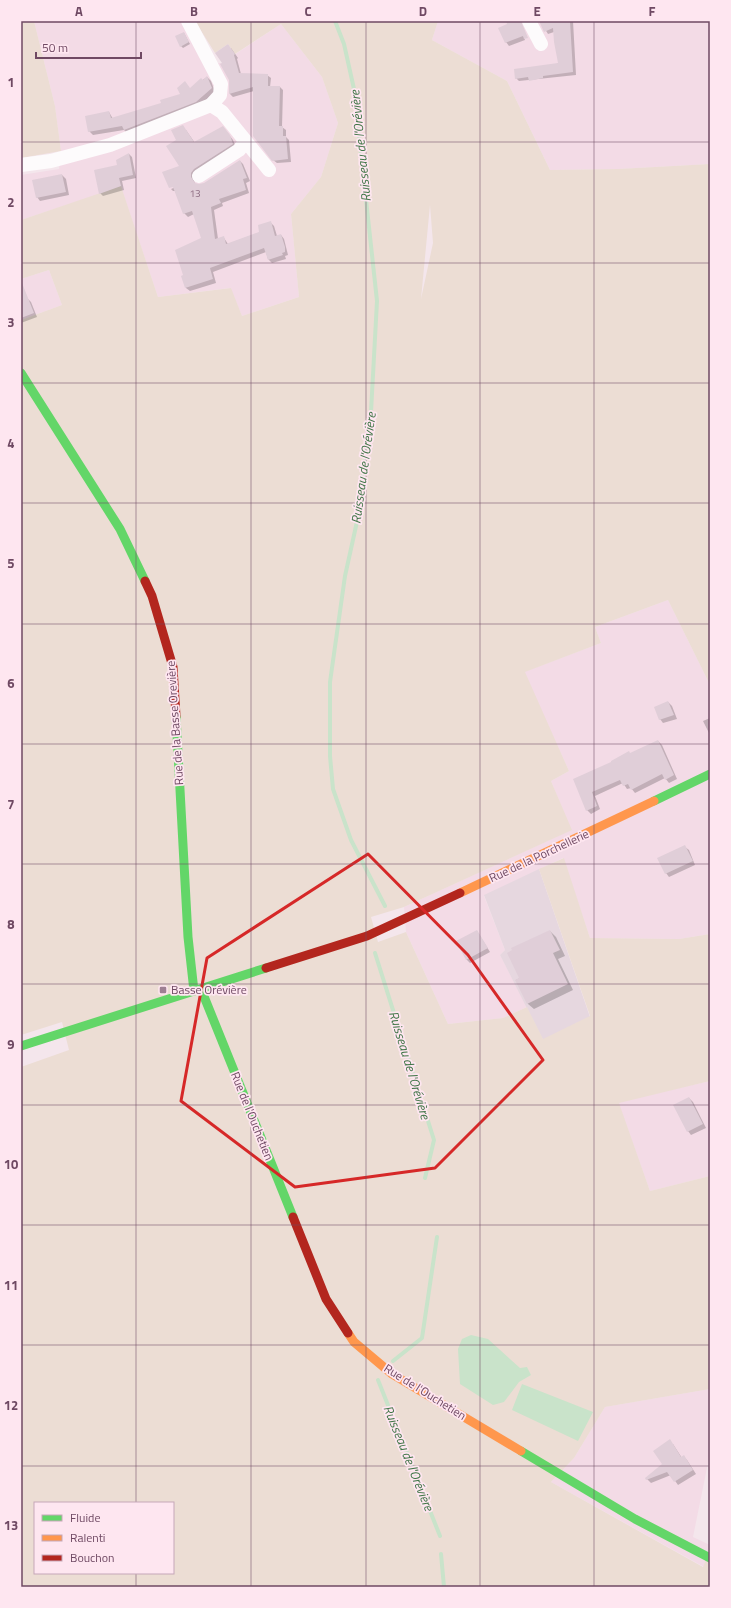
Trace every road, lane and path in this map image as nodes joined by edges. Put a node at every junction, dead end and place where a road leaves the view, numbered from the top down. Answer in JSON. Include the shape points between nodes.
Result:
{"nodes":[{"id":1,"x":188,"y":21,"type":"edge"},
{"id":2,"x":529,"y":21,"type":"edge"},
{"id":3,"x":541,"y":44,"type":"dead end"},
{"id":4,"x":211,"y":105,"type":"junction"},
{"id":5,"x":245,"y":142,"type":"junction"},
{"id":6,"x":21,"y":166,"type":"edge"},
{"id":7,"x":269,"y":170,"type":"dead end"},
{"id":8,"x":199,"y":176,"type":"dead end"},
{"id":9,"x":21,"y":373,"type":"edge"},
{"id":10,"x":710,"y":774,"type":"edge"},
{"id":11,"x":197,"y":990,"type":"junction"},
{"id":12,"x":21,"y":1046,"type":"edge"},
{"id":13,"x":710,"y":1558,"type":"edge"}],
"edges":[{"from":1,"to":4,"type":"street","via":[[221,84],[220,95]]},
{"from":2,"to":3,"type":"street"},
{"from":4,"to":5,"type":"street","via":[[222,112]]},
{"from":4,"to":6,"type":"street","via":[[110,145],[51,161]]},
{"from":5,"to":7,"type":"street"},
{"from":5,"to":8,"type":"street","via":[[238,150]]},
{"from":9,"to":11,"type":"street","name":"Rue de la Basse Orevière","via":[[120,529],[152,596],[173,667],[188,937]]},
{"from":10,"to":11,"type":"street","name":"Rue de la Porchellerie","via":[[367,936]]},
{"from":11,"to":12,"type":"street","name":"Rue de la Porchellerie"},
{"from":11,"to":13,"type":"street","name":"Rue de l'Ouchetien","via":[[326,1299],[354,1342],[399,1378],[635,1519]]}]}
